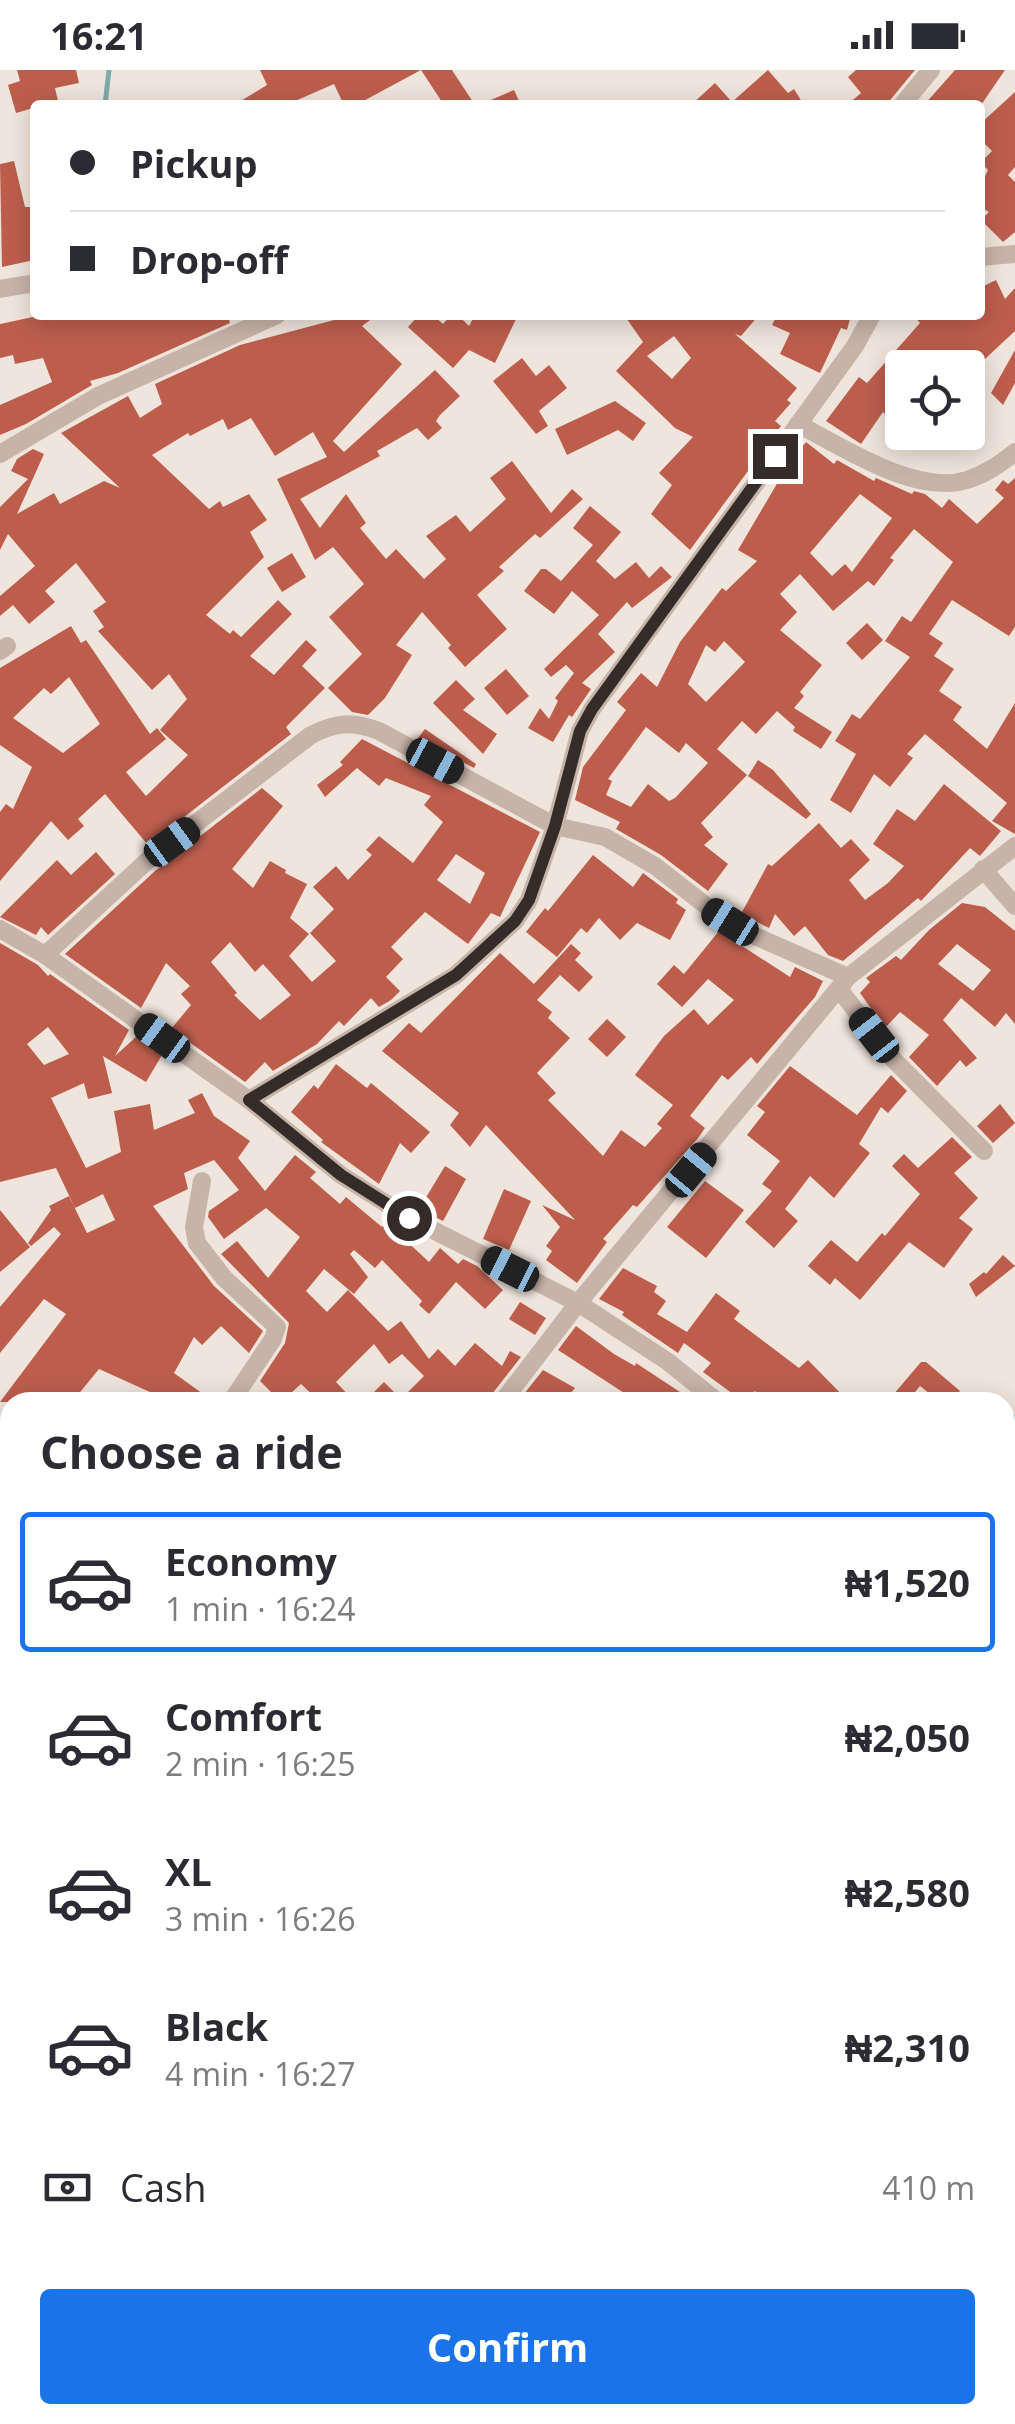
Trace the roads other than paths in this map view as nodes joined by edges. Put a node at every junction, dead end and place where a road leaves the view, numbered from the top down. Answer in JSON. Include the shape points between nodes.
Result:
{"nodes":[{"id":1,"x":931,"y":70,"type":"edge"},
{"id":2,"x":906,"y":100,"type":"edge"},
{"id":3,"x":1015,"y":254,"type":"edge"},
{"id":4,"x":985,"y":256,"type":"edge"},
{"id":5,"x":30,"y":284,"type":"edge"},
{"id":6,"x":0,"y":288,"type":"edge"},
{"id":7,"x":266,"y":320,"type":"edge"},
{"id":8,"x":869,"y":320,"type":"edge"},
{"id":9,"x":798,"y":424,"type":"junction"},
{"id":10,"x":1015,"y":452,"type":"edge"},
{"id":11,"x":0,"y":454,"type":"edge"},
{"id":12,"x":555,"y":826,"type":"junction"},
{"id":13,"x":1015,"y":846,"type":"edge"},
{"id":14,"x":983,"y":869,"type":"junction"},
{"id":15,"x":1015,"y":906,"type":"edge"},
{"id":16,"x":0,"y":929,"type":"edge"},
{"id":17,"x":45,"y":954,"type":"junction"},
{"id":18,"x":844,"y":983,"type":"junction"},
{"id":19,"x":249,"y":1100,"type":"junction"},
{"id":20,"x":984,"y":1151,"type":"dead end"},
{"id":21,"x":202,"y":1181,"type":"dead end"},
{"id":22,"x":578,"y":1303,"type":"junction"},
{"id":23,"x":238,"y":1392,"type":"edge"},
{"id":24,"x":510,"y":1392,"type":"edge"},
{"id":25,"x":706,"y":1392,"type":"edge"}],
"edges":[{"from":1,"to":2,"type":"street"},
{"from":3,"to":4,"type":"street"},
{"from":5,"to":6,"type":"street"},
{"from":7,"to":11,"type":"street","via":[[98,396]]},
{"from":8,"to":9,"type":"street"},
{"from":9,"to":10,"type":"street","via":[[925,482],[964,482]]},
{"from":9,"to":12,"type":"street","via":[[592,709]]},
{"from":12,"to":17,"type":"street","via":[[379,731],[356,722],[332,724],[146,861]]},
{"from":12,"to":18,"type":"street","via":[[606,837],[748,933]]},
{"from":12,"to":19,"type":"street","via":[[529,900],[456,975]]},
{"from":13,"to":14,"type":"street"},
{"from":14,"to":15,"type":"street"},
{"from":14,"to":18,"type":"street"},
{"from":16,"to":17,"type":"street"},
{"from":17,"to":19,"type":"street"},
{"from":18,"to":20,"type":"street","via":[[892,1058]]},
{"from":18,"to":22,"type":"street"},
{"from":19,"to":22,"type":"street","via":[[341,1175],[409,1218]]},
{"from":21,"to":23,"type":"street","via":[[197,1243],[277,1328]]},
{"from":22,"to":24,"type":"street"},
{"from":22,"to":25,"type":"street"}]}
